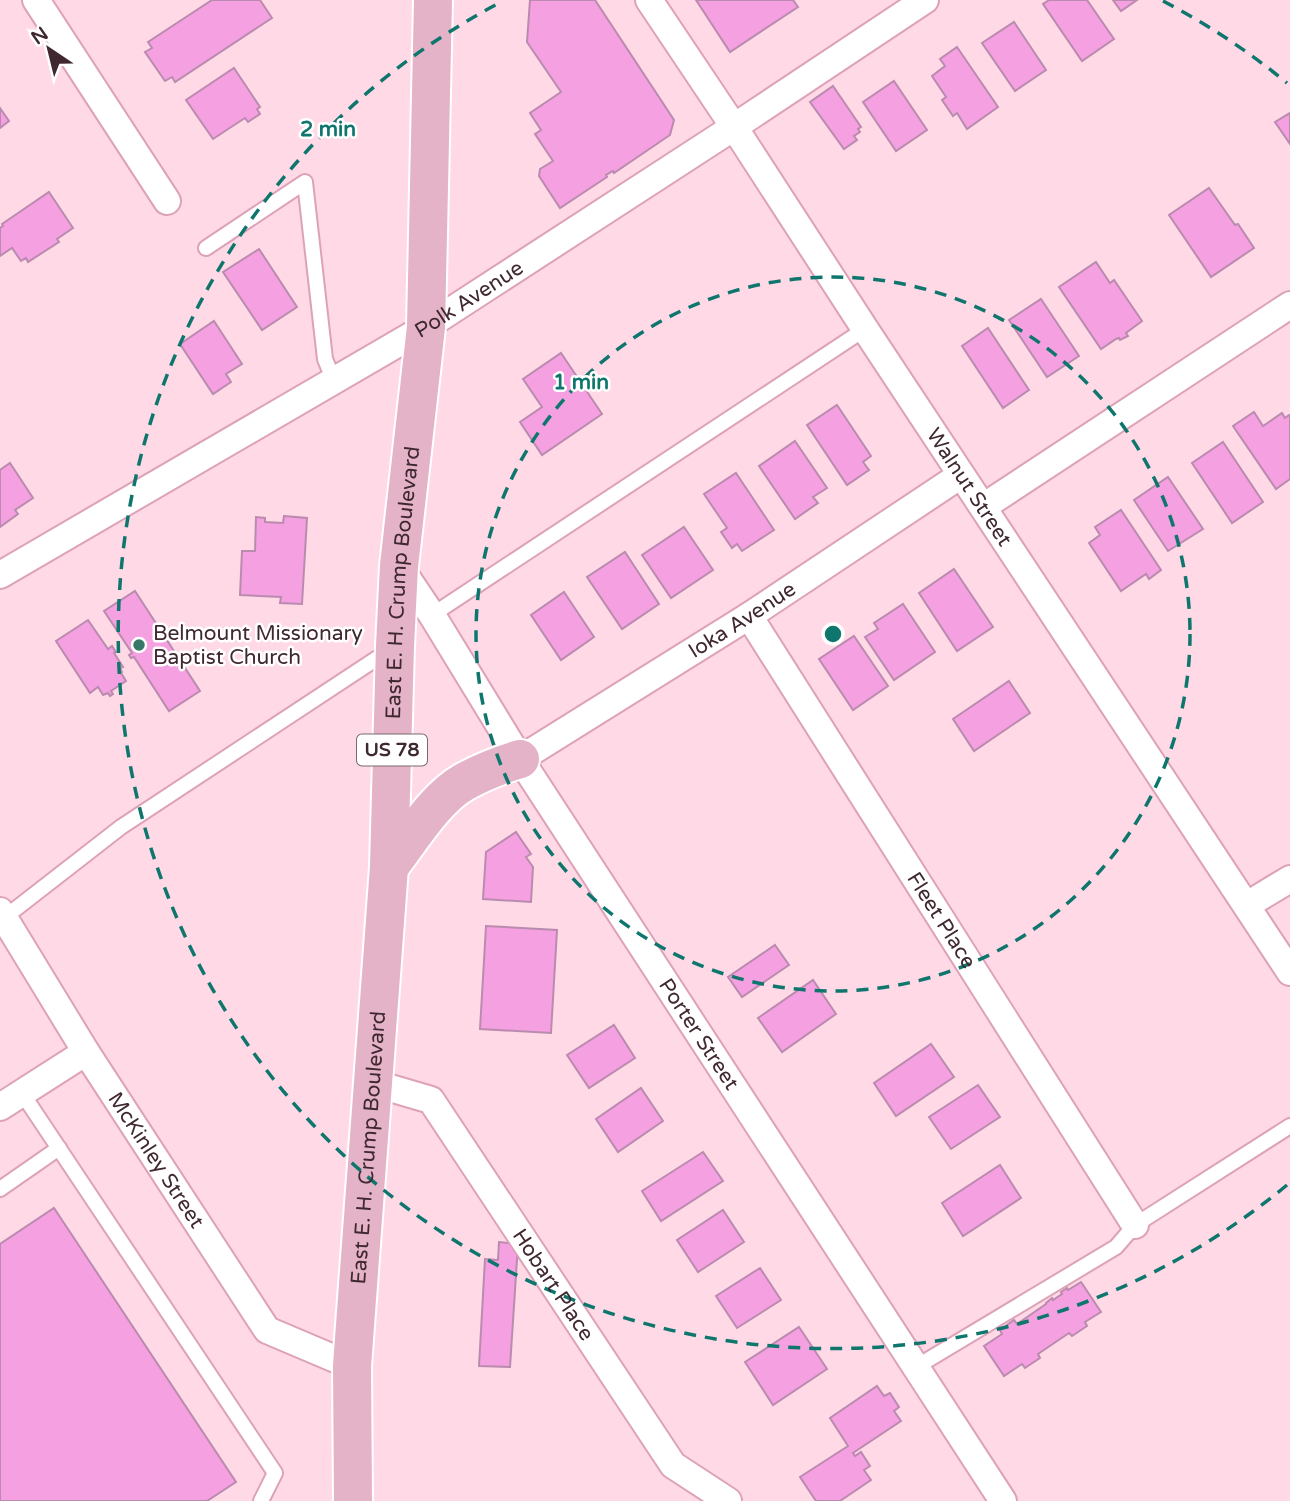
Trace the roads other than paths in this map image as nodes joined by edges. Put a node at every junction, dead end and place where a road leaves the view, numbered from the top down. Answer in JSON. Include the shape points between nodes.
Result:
{"nodes":[{"id":1,"x":36,"y":0,"type":"edge"},
{"id":2,"x":434,"y":0,"type":"edge"},
{"id":3,"x":649,"y":0,"type":"edge"},
{"id":4,"x":925,"y":0,"type":"edge"},
{"id":5,"x":734,"y":127,"type":"junction"},
{"id":6,"x":167,"y":201,"type":"dead end"},
{"id":7,"x":206,"y":248,"type":"dead end"},
{"id":8,"x":1290,"y":305,"type":"edge"},
{"id":9,"x":426,"y":327,"type":"junction"},
{"id":10,"x":864,"y":329,"type":"junction"},
{"id":11,"x":334,"y":381,"type":"junction"},
{"id":12,"x":961,"y":475,"type":"junction"},
{"id":13,"x":983,"y":507,"type":"junction"},
{"id":14,"x":399,"y":566,"type":"junction"},
{"id":15,"x":0,"y":575,"type":"edge"},
{"id":16,"x":432,"y":615,"type":"junction"},
{"id":17,"x":749,"y":616,"type":"junction"},
{"id":18,"x":395,"y":646,"type":"junction"},
{"id":19,"x":520,"y":760,"type":"junction"},
{"id":20,"x":389,"y":867,"type":"junction"},
{"id":21,"x":1290,"y":879,"type":"edge"},
{"id":22,"x":1247,"y":905,"type":"junction"},
{"id":23,"x":2,"y":914,"type":"edge"},
{"id":24,"x":1290,"y":972,"type":"edge"},
{"id":25,"x":86,"y":1052,"type":"junction"},
{"id":26,"x":373,"y":1083,"type":"junction"},
{"id":27,"x":11,"y":1100,"type":"edge"},
{"id":28,"x":1290,"y":1126,"type":"edge"},
{"id":29,"x":59,"y":1148,"type":"junction"},
{"id":30,"x":0,"y":1189,"type":"edge"},
{"id":31,"x":1135,"y":1225,"type":"junction"},
{"id":32,"x":352,"y":1366,"type":"junction"},
{"id":33,"x":916,"y":1367,"type":"junction"},
{"id":34,"x":261,"y":1501,"type":"edge"},
{"id":35,"x":353,"y":1501,"type":"edge"},
{"id":36,"x":728,"y":1501,"type":"edge"},
{"id":37,"x":1003,"y":1501,"type":"edge"}],
"edges":[{"from":1,"to":6,"type":"street"},
{"from":2,"to":9,"type":"main road","name":"East E. H. Crump Boulevard","number":"US 78"},
{"from":3,"to":5,"type":"street","name":"Walnut Street"},
{"from":4,"to":5,"type":"street","name":"Polk Avenue"},
{"from":5,"to":9,"type":"street","name":"Polk Avenue"},
{"from":5,"to":10,"type":"street","name":"Walnut Street"},
{"from":7,"to":11,"type":"lane","via":[[305,182],[324,359]]},
{"from":8,"to":13,"type":"street"},
{"from":9,"to":11,"type":"street","name":"Polk Avenue"},
{"from":9,"to":14,"type":"main road","name":"East E. H. Crump Boulevard","number":"US 78"},
{"from":10,"to":12,"type":"street","name":"Walnut Street"},
{"from":10,"to":16,"type":"lane"},
{"from":11,"to":15,"type":"street","name":"Polk Avenue"},
{"from":12,"to":13,"type":"street","name":"Walnut Street"},
{"from":12,"to":17,"type":"street","name":"Ioka Avenue"},
{"from":13,"to":22,"type":"street","name":"Walnut Street"},
{"from":14,"to":16,"type":"street","name":"Porter Street"},
{"from":14,"to":18,"type":"main road","name":"East E. H. Crump Boulevard","number":"US 78"},
{"from":16,"to":19,"type":"street","name":"Porter Street"},
{"from":17,"to":19,"type":"street","name":"Ioka Avenue"},
{"from":17,"to":31,"type":"street","name":"Fleet Place"},
{"from":18,"to":20,"type":"main road","name":"East E. H. Crump Boulevard","number":"US 78"},
{"from":18,"to":23,"type":"lane","via":[[121,827]]},
{"from":19,"to":20,"type":"main road","via":[[462,783],[440,801]]},
{"from":19,"to":33,"type":"street","name":"Porter Street"},
{"from":20,"to":26,"type":"main road","name":"East E. H. Crump Boulevard","number":"US 78"},
{"from":21,"to":22,"type":"street"},
{"from":22,"to":24,"type":"street","name":"Walnut Street"},
{"from":23,"to":25,"type":"street","name":"McKinley Street"},
{"from":25,"to":27,"type":"street"},
{"from":25,"to":32,"type":"street","name":"McKinley Street","via":[[267,1330]]},
{"from":26,"to":32,"type":"main road","name":"East E. H. Crump Boulevard","number":"US 78"},
{"from":26,"to":36,"type":"street","name":"Hobart Place","via":[[431,1100],[673,1465]]},
{"from":27,"to":29,"type":"lane"},
{"from":28,"to":31,"type":"lane"},
{"from":29,"to":30,"type":"lane"},
{"from":29,"to":34,"type":"lane","via":[[275,1473]]},
{"from":31,"to":33,"type":"lane","via":[[1116,1247]]},
{"from":32,"to":35,"type":"main road","name":"East E. H. Crump Boulevard","number":"US 78"},
{"from":33,"to":37,"type":"street","name":"Porter Street"}]}
